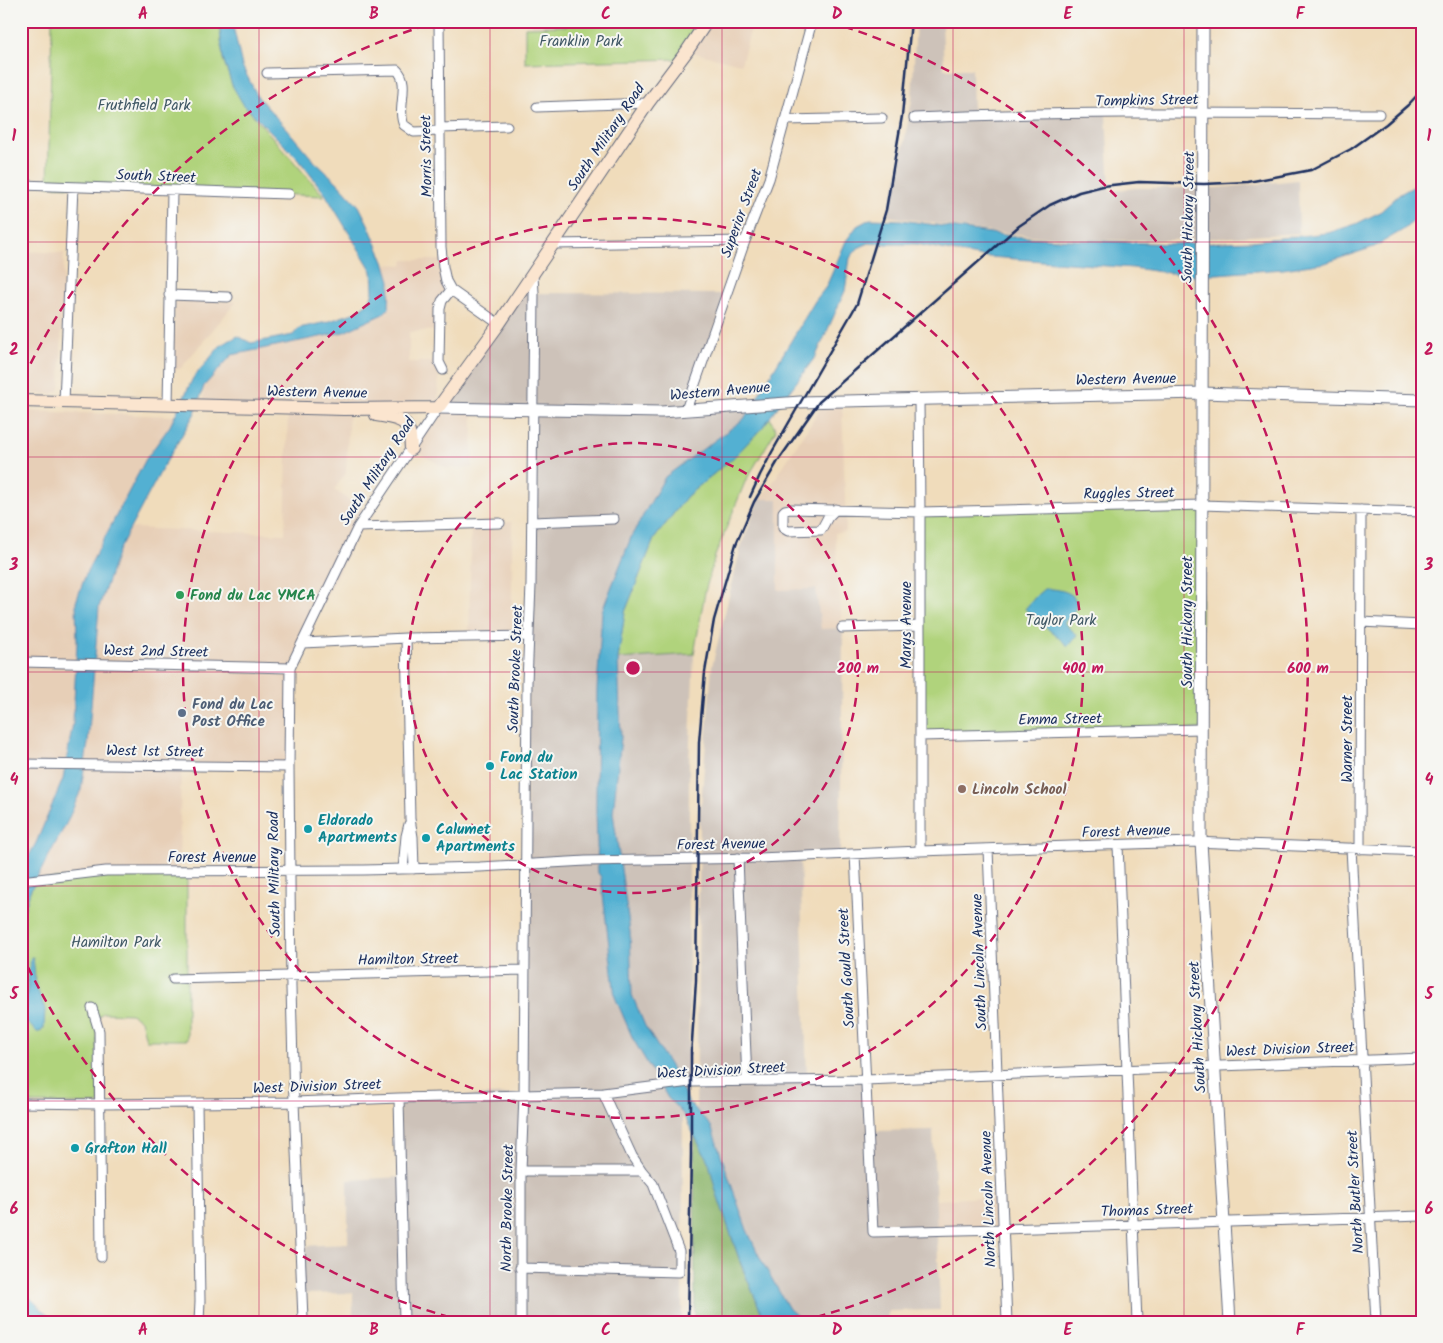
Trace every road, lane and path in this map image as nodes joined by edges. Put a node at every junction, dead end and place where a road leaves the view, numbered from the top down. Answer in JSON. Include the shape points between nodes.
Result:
{"nodes":[{"id":1,"x":440,"y":21,"type":"edge"},
{"id":2,"x":707,"y":21,"type":"edge"},
{"id":3,"x":812,"y":21,"type":"edge"},
{"id":4,"x":1203,"y":21,"type":"edge"},
{"id":5,"x":267,"y":73,"type":"dead end"},
{"id":6,"x":648,"y":103,"type":"junction"},
{"id":7,"x":537,"y":107,"type":"dead end"},
{"id":8,"x":1203,"y":113,"type":"junction"},
{"id":9,"x":1379,"y":114,"type":"dead end"},
{"id":10,"x":882,"y":118,"type":"dead end"},
{"id":11,"x":914,"y":118,"type":"dead end"},
{"id":12,"x":785,"y":120,"type":"junction"},
{"id":13,"x":507,"y":126,"type":"dead end"},
{"id":14,"x":440,"y":129,"type":"junction"},
{"id":15,"x":21,"y":185,"type":"edge"},
{"id":16,"x":72,"y":187,"type":"junction"},
{"id":17,"x":172,"y":191,"type":"junction"},
{"id":18,"x":289,"y":194,"type":"dead end"},
{"id":19,"x":745,"y":240,"type":"junction"},
{"id":20,"x":554,"y":244,"type":"junction"},
{"id":21,"x":532,"y":275,"type":"junction"},
{"id":22,"x":451,"y":290,"type":"junction"},
{"id":23,"x":169,"y":295,"type":"junction"},
{"id":24,"x":228,"y":297,"type":"dead end"},
{"id":25,"x":499,"y":324,"type":"junction"},
{"id":26,"x":443,"y":370,"type":"dead end"},
{"id":27,"x":1202,"y":393,"type":"junction"},
{"id":28,"x":919,"y":399,"type":"junction"},
{"id":29,"x":1422,"y":400,"type":"edge"},
{"id":30,"x":21,"y":401,"type":"edge"},
{"id":31,"x":64,"y":402,"type":"junction"},
{"id":32,"x":172,"y":406,"type":"junction"},
{"id":33,"x":438,"y":408,"type":"junction"},
{"id":34,"x":344,"y":409,"type":"junction"},
{"id":35,"x":532,"y":410,"type":"junction"},
{"id":36,"x":686,"y":410,"type":"junction"},
{"id":37,"x":411,"y":449,"type":"junction"},
{"id":38,"x":1202,"y":505,"type":"junction"},
{"id":39,"x":836,"y":510,"type":"junction"},
{"id":40,"x":1361,"y":510,"type":"junction"},
{"id":41,"x":920,"y":512,"type":"junction"},
{"id":42,"x":1422,"y":512,"type":"edge"},
{"id":43,"x":614,"y":519,"type":"dead end"},
{"id":44,"x":532,"y":522,"type":"junction"},
{"id":45,"x":500,"y":523,"type":"dead end"},
{"id":46,"x":358,"y":527,"type":"junction"},
{"id":47,"x":1361,"y":622,"type":"junction"},
{"id":48,"x":1422,"y":625,"type":"edge"},
{"id":49,"x":920,"y":626,"type":"junction"},
{"id":50,"x":842,"y":628,"type":"dead end"},
{"id":51,"x":529,"y":636,"type":"junction"},
{"id":52,"x":406,"y":638,"type":"junction"},
{"id":53,"x":303,"y":643,"type":"junction"},
{"id":54,"x":21,"y":662,"type":"edge"},
{"id":55,"x":290,"y":668,"type":"junction"},
{"id":56,"x":1201,"y":729,"type":"junction"},
{"id":57,"x":920,"y":736,"type":"junction"},
{"id":58,"x":21,"y":764,"type":"edge"},
{"id":59,"x":289,"y":767,"type":"junction"},
{"id":60,"x":410,"y":819,"type":"junction"},
{"id":61,"x":1201,"y":842,"type":"junction"},
{"id":62,"x":1118,"y":845,"type":"junction"},
{"id":63,"x":988,"y":849,"type":"junction"},
{"id":64,"x":1355,"y":849,"type":"junction"},
{"id":65,"x":920,"y":851,"type":"junction"},
{"id":66,"x":1422,"y":851,"type":"edge"},
{"id":67,"x":855,"y":854,"type":"junction"},
{"id":68,"x":738,"y":858,"type":"junction"},
{"id":69,"x":525,"y":864,"type":"junction"},
{"id":70,"x":404,"y":869,"type":"junction"},
{"id":71,"x":414,"y":869,"type":"junction"},
{"id":72,"x":290,"y":871,"type":"junction"},
{"id":73,"x":21,"y":881,"type":"edge"},
{"id":74,"x":525,"y":970,"type":"junction"},
{"id":75,"x":291,"y":976,"type":"junction"},
{"id":76,"x":173,"y":979,"type":"dead end"},
{"id":77,"x":92,"y":1008,"type":"dead end"},
{"id":78,"x":1422,"y":1058,"type":"edge"},
{"id":79,"x":1362,"y":1060,"type":"junction"},
{"id":80,"x":1215,"y":1066,"type":"junction"},
{"id":81,"x":1128,"y":1070,"type":"junction"},
{"id":82,"x":997,"y":1074,"type":"junction"},
{"id":83,"x":865,"y":1080,"type":"junction"},
{"id":84,"x":747,"y":1081,"type":"junction"},
{"id":85,"x":603,"y":1093,"type":"junction"},
{"id":86,"x":524,"y":1094,"type":"junction"},
{"id":87,"x":399,"y":1098,"type":"junction"},
{"id":88,"x":294,"y":1102,"type":"junction"},
{"id":89,"x":21,"y":1103,"type":"edge"},
{"id":90,"x":197,"y":1103,"type":"junction"},
{"id":91,"x":99,"y":1104,"type":"junction"},
{"id":92,"x":521,"y":1171,"type":"junction"},
{"id":93,"x":642,"y":1171,"type":"junction"},
{"id":94,"x":1422,"y":1216,"type":"edge"},
{"id":95,"x":1370,"y":1217,"type":"junction"},
{"id":96,"x":1224,"y":1222,"type":"junction"},
{"id":97,"x":1134,"y":1224,"type":"junction"},
{"id":98,"x":1003,"y":1229,"type":"junction"},
{"id":99,"x":873,"y":1232,"type":"joint"},
{"id":100,"x":101,"y":1257,"type":"dead end"},
{"id":101,"x":520,"y":1268,"type":"junction"},
{"id":102,"x":303,"y":1319,"type":"dead end"},
{"id":103,"x":199,"y":1322,"type":"edge"},
{"id":104,"x":404,"y":1322,"type":"edge"},
{"id":105,"x":521,"y":1322,"type":"edge"},
{"id":106,"x":1007,"y":1322,"type":"edge"},
{"id":107,"x":1138,"y":1322,"type":"edge"},
{"id":108,"x":1230,"y":1322,"type":"edge"},
{"id":109,"x":1376,"y":1322,"type":"edge"}],
"edges":[{"from":1,"to":14,"type":"street","name":"Morris Street"},
{"from":2,"to":6,"type":"main road","name":"South Military Road"},
{"from":3,"to":12,"type":"street","name":"Superior Street"},
{"from":4,"to":8,"type":"street","name":"South Hickory Street"},
{"from":5,"to":14,"type":"street","via":[[397,70],[403,80],[401,116],[404,125],[414,132]]},
{"from":6,"to":7,"type":"street"},
{"from":6,"to":20,"type":"main road","name":"South Military Road"},
{"from":8,"to":9,"type":"street","name":"Tompkins Street"},
{"from":8,"to":11,"type":"street","name":"Tompkins Street"},
{"from":8,"to":27,"type":"street","name":"South Hickory Street"},
{"from":10,"to":12,"type":"street"},
{"from":12,"to":19,"type":"street","name":"Superior Street","via":[[769,179]]},
{"from":13,"to":14,"type":"street"},
{"from":14,"to":22,"type":"street","name":"Morris Street","via":[[442,253],[446,281]]},
{"from":15,"to":16,"type":"street","name":"South Street"},
{"from":16,"to":17,"type":"street","name":"South Street"},
{"from":16,"to":31,"type":"street"},
{"from":17,"to":18,"type":"street","name":"South Street"},
{"from":17,"to":23,"type":"street"},
{"from":19,"to":20,"type":"street"},
{"from":19,"to":36,"type":"street","name":"Superior Street"},
{"from":20,"to":21,"type":"main road","name":"South Military Road"},
{"from":21,"to":25,"type":"main road","name":"South Military Road"},
{"from":21,"to":35,"type":"street","name":"South Brooke Street"},
{"from":22,"to":25,"type":"street"},
{"from":22,"to":26,"type":"street","via":[[440,309],[439,362]]},
{"from":23,"to":24,"type":"street"},
{"from":23,"to":32,"type":"street"},
{"from":25,"to":33,"type":"main road","name":"South Military Road"},
{"from":27,"to":28,"type":"street","name":"Western Avenue"},
{"from":27,"to":29,"type":"street","name":"Western Avenue"},
{"from":27,"to":38,"type":"street","name":"South Hickory Street"},
{"from":28,"to":36,"type":"street","name":"Western Avenue","via":[[789,402]]},
{"from":28,"to":41,"type":"street","name":"Marys Avenue"},
{"from":30,"to":31,"type":"main road","name":"Western Avenue"},
{"from":31,"to":32,"type":"main road","name":"Western Avenue"},
{"from":32,"to":34,"type":"main road","name":"Western Avenue"},
{"from":33,"to":34,"type":"main road","name":"Western Avenue"},
{"from":33,"to":35,"type":"street","name":"Western Avenue"},
{"from":33,"to":37,"type":"street","name":"South Military Road"},
{"from":34,"to":37,"type":"main road","via":[[402,422],[409,430]]},
{"from":35,"to":36,"type":"street","name":"Western Avenue"},
{"from":35,"to":44,"type":"street","name":"South Brooke Street"},
{"from":37,"to":46,"type":"street","name":"South Military Road"},
{"from":38,"to":40,"type":"street","name":"Ruggles Street"},
{"from":38,"to":41,"type":"street","name":"Ruggles Street"},
{"from":38,"to":56,"type":"street","name":"South Hickory Street"},
{"from":39,"to":39,"type":"street","name":"Ruggles Street","via":[[785,510],[783,528],[788,531],[821,530]]},
{"from":39,"to":41,"type":"street","name":"Ruggles Street"},
{"from":40,"to":42,"type":"street","name":"Ruggles Street"},
{"from":40,"to":47,"type":"street","name":"Warner Street"},
{"from":41,"to":49,"type":"street","name":"Marys Avenue"},
{"from":43,"to":44,"type":"street"},
{"from":44,"to":51,"type":"street","name":"South Brooke Street"},
{"from":45,"to":46,"type":"street"},
{"from":46,"to":53,"type":"street","name":"South Military Road"},
{"from":47,"to":48,"type":"street"},
{"from":47,"to":64,"type":"street","name":"Warner Street"},
{"from":49,"to":50,"type":"street"},
{"from":49,"to":57,"type":"street","name":"Marys Avenue"},
{"from":51,"to":52,"type":"street"},
{"from":51,"to":69,"type":"street","name":"South Brooke Street"},
{"from":52,"to":53,"type":"street"},
{"from":52,"to":60,"type":"street"},
{"from":53,"to":55,"type":"street","name":"South Military Road"},
{"from":54,"to":55,"type":"street","name":"West 2nd Street"},
{"from":55,"to":59,"type":"street","name":"South Military Road"},
{"from":56,"to":57,"type":"street","name":"Emma Street"},
{"from":56,"to":61,"type":"street","name":"South Hickory Street"},
{"from":57,"to":65,"type":"street","name":"Marys Avenue"},
{"from":58,"to":59,"type":"street","name":"West 1st Street"},
{"from":59,"to":72,"type":"street","name":"South Military Road"},
{"from":60,"to":70,"type":"street"},
{"from":60,"to":71,"type":"street"},
{"from":61,"to":62,"type":"street","name":"Forest Avenue"},
{"from":61,"to":64,"type":"street","name":"Forest Avenue"},
{"from":61,"to":80,"type":"street","name":"South Hickory Street"},
{"from":62,"to":63,"type":"street","name":"Forest Avenue"},
{"from":62,"to":81,"type":"street"},
{"from":63,"to":65,"type":"street","name":"Forest Avenue"},
{"from":63,"to":82,"type":"street","name":"South Lincoln Avenue"},
{"from":64,"to":66,"type":"street","name":"Forest Avenue"},
{"from":64,"to":79,"type":"street","name":"Warner Street"},
{"from":65,"to":67,"type":"street","name":"Forest Avenue"},
{"from":67,"to":68,"type":"street","name":"Forest Avenue"},
{"from":67,"to":83,"type":"street","name":"South Gould Street"},
{"from":68,"to":69,"type":"street","name":"Forest Avenue"},
{"from":68,"to":84,"type":"street"},
{"from":69,"to":71,"type":"street","name":"Forest Avenue"},
{"from":69,"to":74,"type":"street","name":"South Brooke Street"},
{"from":70,"to":71,"type":"street","name":"Forest Avenue"},
{"from":70,"to":72,"type":"street","name":"Forest Avenue"},
{"from":72,"to":73,"type":"street","name":"Forest Avenue","via":[[106,871]]},
{"from":72,"to":75,"type":"street","name":"South Military Road"},
{"from":74,"to":75,"type":"street","name":"Hamilton Street"},
{"from":74,"to":86,"type":"street","name":"South Brooke Street"},
{"from":75,"to":76,"type":"street","name":"Hamilton Street"},
{"from":75,"to":88,"type":"street","name":"South Military Road"},
{"from":77,"to":91,"type":"street","via":[[99,1032]]},
{"from":78,"to":79,"type":"street","name":"West Division Street"},
{"from":79,"to":80,"type":"street","name":"West Division Street"},
{"from":79,"to":95,"type":"street","name":"North Butler Street"},
{"from":80,"to":81,"type":"street","name":"West Division Street"},
{"from":80,"to":96,"type":"street","name":"South Hickory Street"},
{"from":81,"to":82,"type":"street","name":"West Division Street"},
{"from":81,"to":97,"type":"street"},
{"from":82,"to":83,"type":"street","name":"West Division Street"},
{"from":82,"to":98,"type":"street","name":"North Lincoln Avenue"},
{"from":83,"to":84,"type":"street","name":"West Division Street"},
{"from":83,"to":99,"type":"street","name":"South Gould Street"},
{"from":84,"to":85,"type":"street","name":"West Division Street","via":[[686,1082]]},
{"from":85,"to":86,"type":"street","name":"West Division Street"},
{"from":85,"to":93,"type":"street"},
{"from":86,"to":87,"type":"street","name":"West Division Street"},
{"from":86,"to":92,"type":"street","name":"North Brooke Street"},
{"from":87,"to":88,"type":"street","name":"West Division Street"},
{"from":87,"to":104,"type":"street"},
{"from":88,"to":90,"type":"street","name":"West Division Street"},
{"from":88,"to":102,"type":"street","name":"South Military Road"},
{"from":89,"to":91,"type":"street","name":"West Division Street"},
{"from":90,"to":91,"type":"street","name":"West Division Street"},
{"from":90,"to":103,"type":"street"},
{"from":91,"to":100,"type":"street"},
{"from":92,"to":93,"type":"street"},
{"from":92,"to":101,"type":"street","name":"North Brooke Street"},
{"from":93,"to":101,"type":"street","via":[[654,1184],[679,1251],[680,1272]]},
{"from":94,"to":95,"type":"street","name":"Thomas Street"},
{"from":95,"to":96,"type":"street","name":"Thomas Street"},
{"from":95,"to":109,"type":"street","name":"North Butler Street"},
{"from":96,"to":97,"type":"street","name":"Thomas Street"},
{"from":96,"to":108,"type":"street","name":"South Hickory Street"},
{"from":97,"to":98,"type":"street","name":"Thomas Street"},
{"from":97,"to":107,"type":"street"},
{"from":98,"to":99,"type":"street","name":"Thomas Street"},
{"from":98,"to":106,"type":"street","name":"North Lincoln Avenue"},
{"from":101,"to":105,"type":"street","name":"North Brooke Street"}]}
